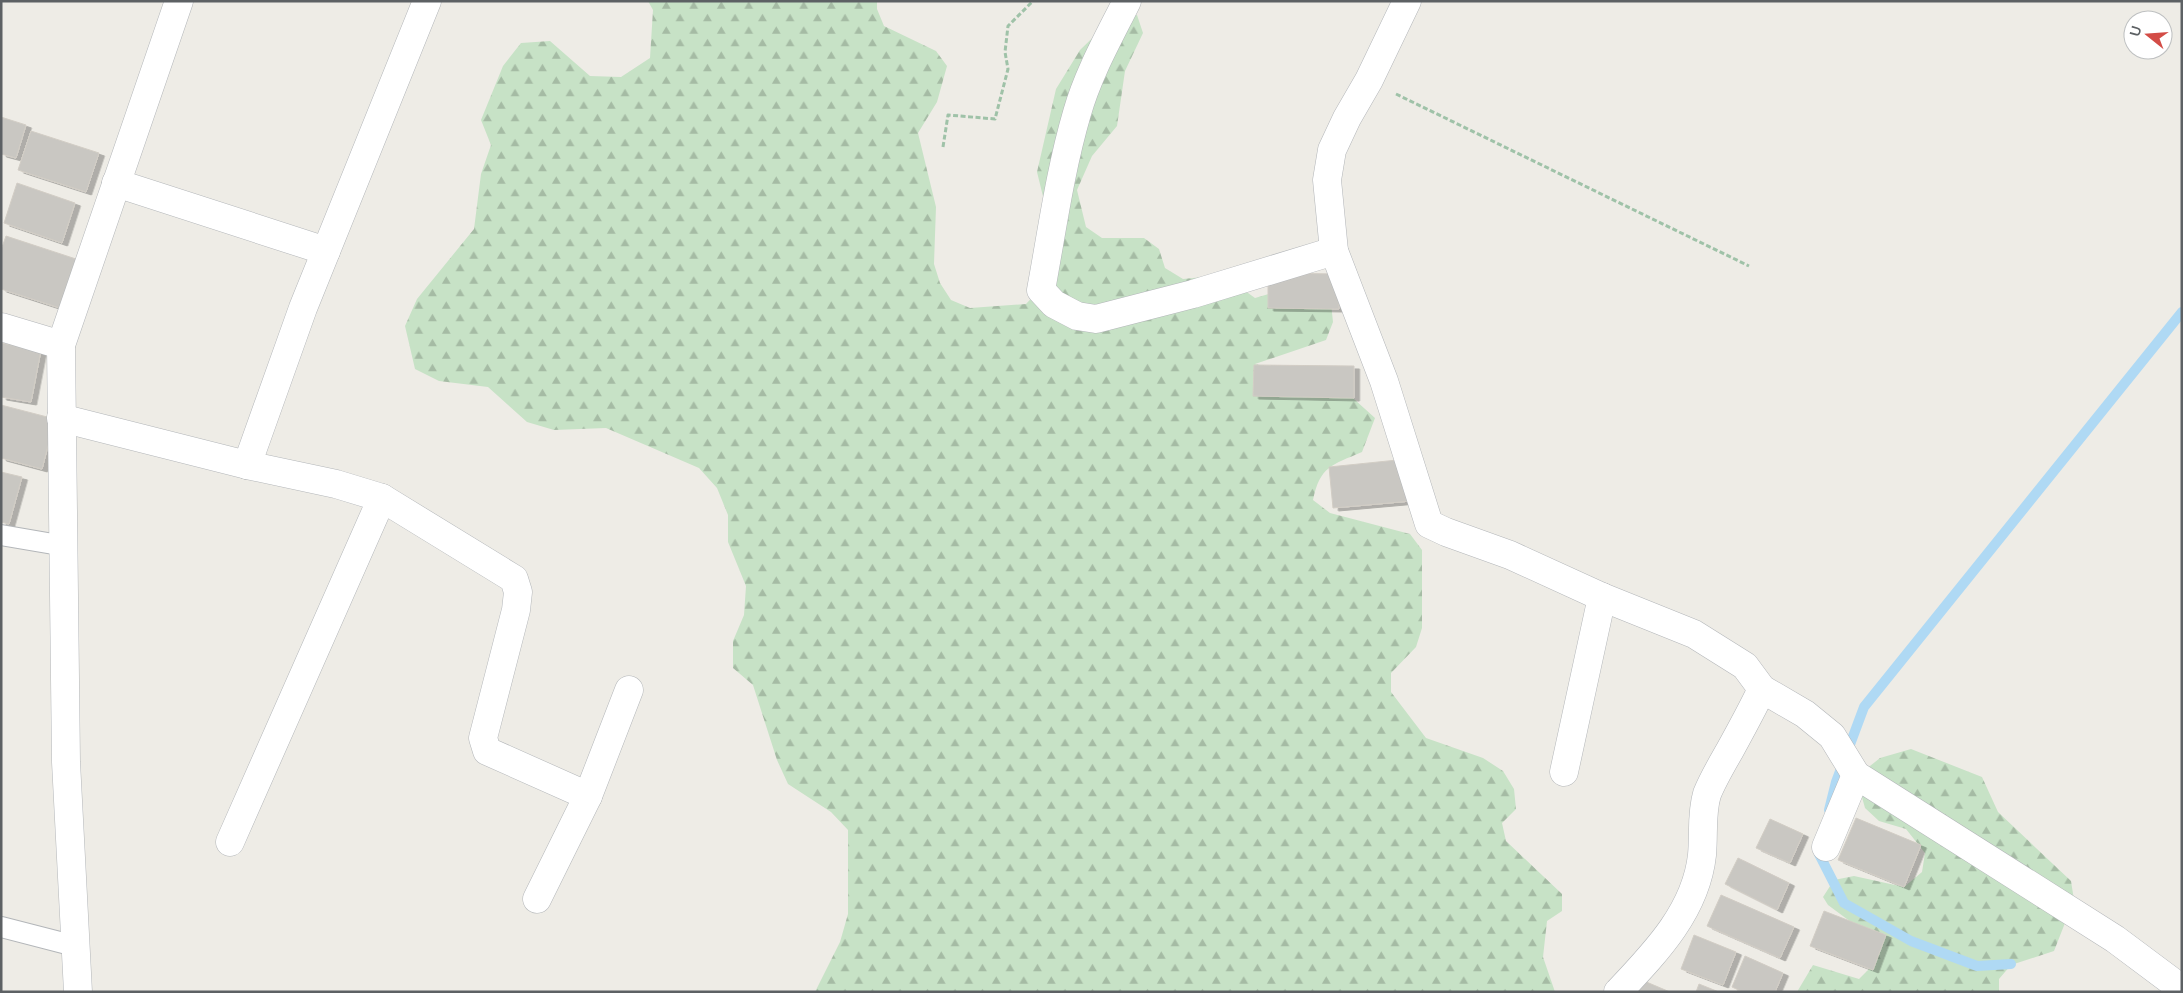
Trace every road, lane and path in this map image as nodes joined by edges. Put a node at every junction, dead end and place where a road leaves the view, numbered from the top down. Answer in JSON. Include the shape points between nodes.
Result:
{"nodes":[{"id":1,"x":179,"y":1,"type":"edge"},
{"id":2,"x":427,"y":1,"type":"edge"},
{"id":3,"x":1033,"y":1,"type":"edge"},
{"id":4,"x":1127,"y":1,"type":"edge"},
{"id":5,"x":1407,"y":1,"type":"edge"},
{"id":6,"x":1369,"y":80,"type":"junction"},
{"id":7,"x":943,"y":147,"type":"dead end"},
{"id":8,"x":116,"y":184,"type":"junction"},
{"id":9,"x":326,"y":251,"type":"junction"},
{"id":10,"x":1334,"y":251,"type":"junction"},
{"id":11,"x":1749,"y":266,"type":"dead end"},
{"id":12,"x":1,"y":327,"type":"edge"},
{"id":13,"x":61,"y":344,"type":"junction"},
{"id":14,"x":61,"y":418,"type":"junction"},
{"id":15,"x":247,"y":464,"type":"junction"},
{"id":16,"x":382,"y":498,"type":"junction"},
{"id":17,"x":1,"y":535,"type":"edge"},
{"id":18,"x":65,"y":546,"type":"junction"},
{"id":19,"x":1602,"y":598,"type":"junction"},
{"id":20,"x":1762,"y":689,"type":"junction"},
{"id":21,"x":629,"y":690,"type":"dead end"},
{"id":22,"x":1564,"y":772,"type":"dead end"},
{"id":23,"x":1854,"y":772,"type":"junction"},
{"id":24,"x":588,"y":796,"type":"junction"},
{"id":25,"x":230,"y":842,"type":"dead end"},
{"id":26,"x":1826,"y":847,"type":"dead end"},
{"id":27,"x":537,"y":899,"type":"dead end"},
{"id":28,"x":1,"y":927,"type":"edge"},
{"id":29,"x":75,"y":946,"type":"junction"},
{"id":30,"x":2182,"y":989,"type":"edge"},
{"id":31,"x":78,"y":992,"type":"edge"},
{"id":32,"x":1618,"y":992,"type":"edge"}],
"edges":[{"from":1,"to":8,"type":"street"},
{"from":2,"to":9,"type":"street"},
{"from":3,"to":7,"type":"path","via":[[1008,26],[1005,52],[1008,69],[995,119],[948,115]]},
{"from":4,"to":10,"type":"street","via":[[1077,111],[1062,169],[1041,290],[1054,304],[1077,316],[1096,319],[1193,294]]},
{"from":5,"to":6,"type":"street"},
{"from":6,"to":10,"type":"street","via":[[1332,150],[1327,180]]},
{"from":6,"to":11,"type":"path"},
{"from":8,"to":9,"type":"street"},
{"from":8,"to":13,"type":"street"},
{"from":9,"to":15,"type":"street"},
{"from":10,"to":19,"type":"street","via":[[1384,381],[1429,524],[1510,554]]},
{"from":12,"to":13,"type":"street"},
{"from":13,"to":14,"type":"street"},
{"from":14,"to":15,"type":"street"},
{"from":14,"to":18,"type":"street"},
{"from":15,"to":16,"type":"street"},
{"from":16,"to":24,"type":"street","via":[[514,579],[518,592],[516,610],[483,738],[487,751]]},
{"from":16,"to":25,"type":"street"},
{"from":17,"to":18,"type":"lane"},
{"from":18,"to":29,"type":"street","via":[[66,762]]},
{"from":19,"to":20,"type":"street","via":[[1694,634],[1745,666]]},
{"from":19,"to":22,"type":"street"},
{"from":20,"to":23,"type":"street","via":[[1805,714],[1832,736]]},
{"from":20,"to":32,"type":"street","via":[[1707,794],[1702,821],[1702,855],[1687,905],[1655,952]]},
{"from":21,"to":24,"type":"street"},
{"from":23,"to":26,"type":"street"},
{"from":23,"to":30,"type":"street","via":[[2115,939]]},
{"from":24,"to":27,"type":"street"},
{"from":28,"to":29,"type":"lane"},
{"from":29,"to":31,"type":"street"}]}
